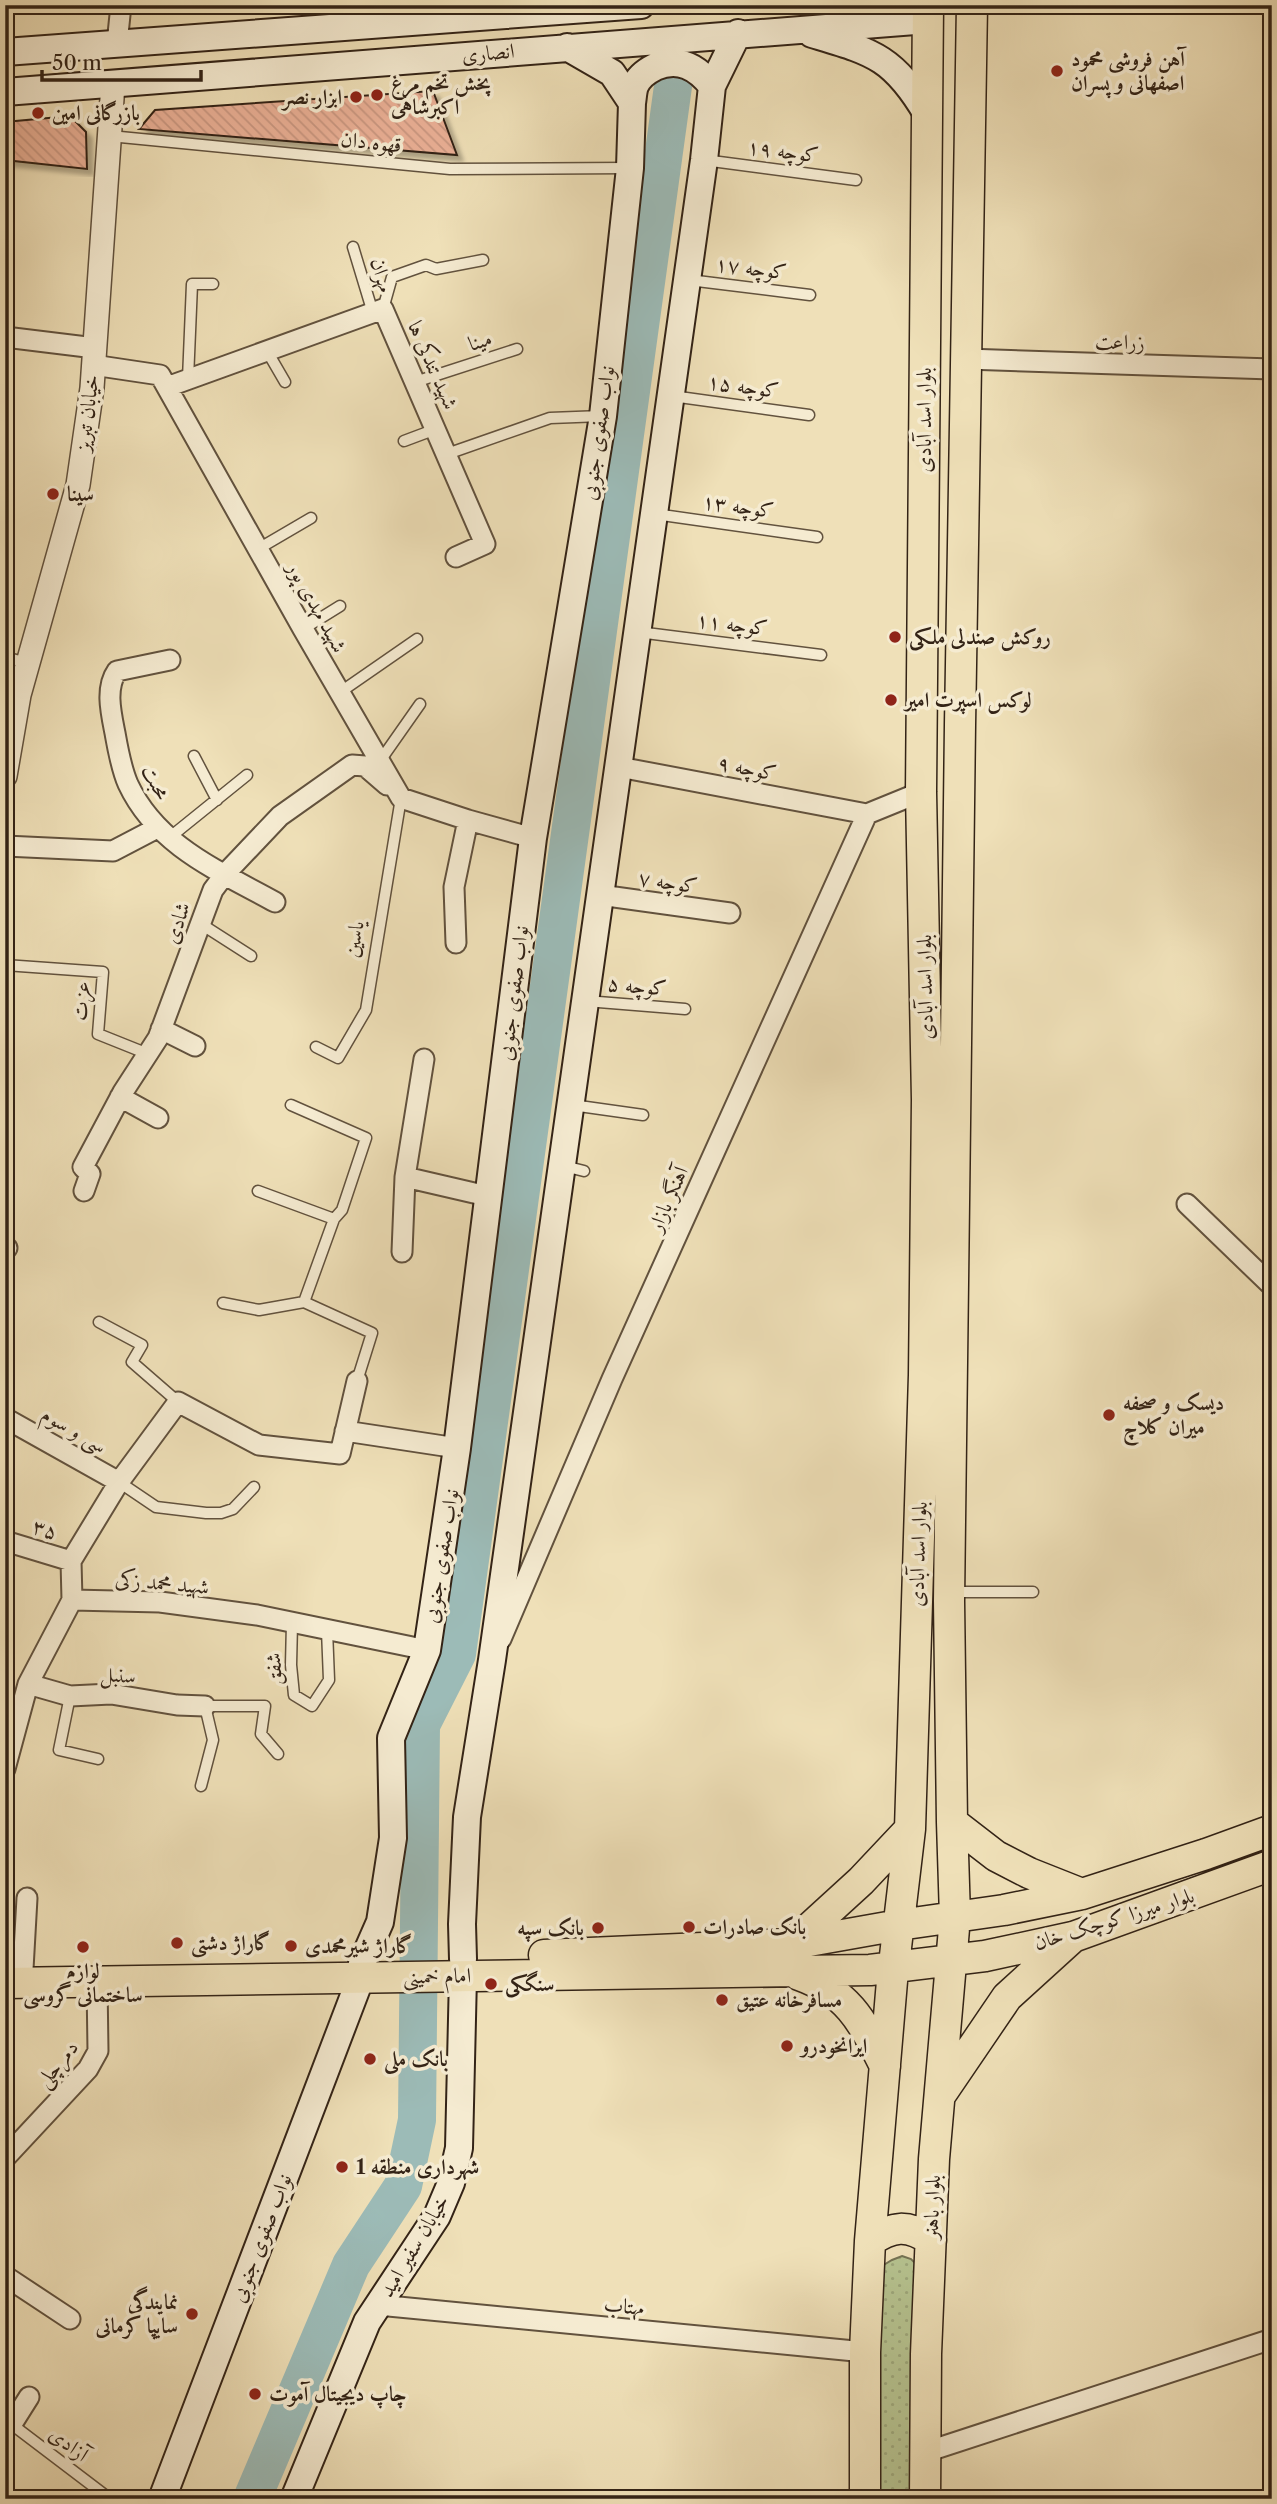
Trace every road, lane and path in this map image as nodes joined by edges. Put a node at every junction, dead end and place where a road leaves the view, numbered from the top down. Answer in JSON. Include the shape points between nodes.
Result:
{"nodes":[{"id":1,"x":121,"y":5,"type":"edge"},
{"id":2,"x":641,"y":5,"type":"edge"},
{"id":3,"x":963,"y":5,"type":"edge"},
{"id":4,"x":972,"y":5,"type":"edge"},
{"id":5,"x":586,"y":8,"type":"edge"},
{"id":6,"x":928,"y":13,"type":"edge"},
{"id":7,"x":797,"y":29,"type":"junction"},
{"id":8,"x":309,"y":31,"type":"junction"},
{"id":9,"x":738,"y":33,"type":"junction"},
{"id":10,"x":248,"y":36,"type":"junction"},
{"id":11,"x":117,"y":44,"type":"junction"},
{"id":12,"x":567,"y":47,"type":"junction"},
{"id":13,"x":5,"y":52,"type":"edge"},
{"id":14,"x":313,"y":67,"type":"junction"},
{"id":15,"x":257,"y":72,"type":"junction"},
{"id":16,"x":113,"y":84,"type":"junction"},
{"id":17,"x":712,"y":86,"type":"junction"},
{"id":18,"x":5,"y":92,"type":"edge"},
{"id":19,"x":632,"y":103,"type":"junction"},
{"id":20,"x":927,"y":114,"type":"junction"},
{"id":21,"x":109,"y":136,"type":"junction"},
{"id":22,"x":704,"y":160,"type":"junction"},
{"id":23,"x":630,"y":168,"type":"junction"},
{"id":24,"x":856,"y":180,"type":"dead end"},
{"id":25,"x":354,"y":247,"type":"dead end"},
{"id":26,"x":483,"y":260,"type":"dead end"},
{"id":27,"x":687,"y":280,"type":"junction"},
{"id":28,"x":213,"y":284,"type":"dead end"},
{"id":29,"x":810,"y":295,"type":"dead end"},
{"id":30,"x":378,"y":311,"type":"junction"},
{"id":31,"x":5,"y":337,"type":"edge"},
{"id":32,"x":517,"y":349,"type":"dead end"},
{"id":33,"x":267,"y":351,"type":"junction"},
{"id":34,"x":94,"y":356,"type":"junction"},
{"id":35,"x":966,"y":359,"type":"junction"},
{"id":36,"x":1272,"y":369,"type":"edge"},
{"id":37,"x":188,"y":379,"type":"junction"},
{"id":38,"x":285,"y":382,"type":"dead end"},
{"id":39,"x":415,"y":383,"type":"junction"},
{"id":40,"x":167,"y":387,"type":"junction"},
{"id":41,"x":671,"y":396,"type":"junction"},
{"id":42,"x":809,"y":415,"type":"dead end"},
{"id":43,"x":603,"y":416,"type":"junction"},
{"id":44,"x":436,"y":429,"type":"junction"},
{"id":45,"x":404,"y":441,"type":"dead end"},
{"id":46,"x":447,"y":454,"type":"junction"},
{"id":47,"x":654,"y":514,"type":"junction"},
{"id":48,"x":311,"y":518,"type":"dead end"},
{"id":49,"x":817,"y":537,"type":"dead end"},
{"id":50,"x":258,"y":549,"type":"junction"},
{"id":51,"x":456,"y":557,"type":"dead end"},
{"id":52,"x":340,"y":606,"type":"dead end"},
{"id":53,"x":303,"y":629,"type":"junction"},
{"id":54,"x":638,"y":631,"type":"junction"},
{"id":55,"x":417,"y":639,"type":"dead end"},
{"id":56,"x":923,"y":648,"type":"junction"},
{"id":57,"x":961,"y":650,"type":"junction"},
{"id":58,"x":821,"y":655,"type":"dead end"},
{"id":59,"x":5,"y":657,"type":"edge"},
{"id":60,"x":170,"y":660,"type":"dead end"},
{"id":61,"x":28,"y":663,"type":"junction"},
{"id":62,"x":340,"y":693,"type":"junction"},
{"id":63,"x":420,"y":704,"type":"dead end"},
{"id":64,"x":194,"y":756,"type":"dead end"},
{"id":65,"x":380,"y":762,"type":"junction"},
{"id":66,"x":619,"y":767,"type":"junction"},
{"id":67,"x":247,"y":775,"type":"dead end"},
{"id":68,"x":5,"y":776,"type":"edge"},
{"id":69,"x":921,"y":792,"type":"junction"},
{"id":70,"x":401,"y":797,"type":"junction"},
{"id":71,"x":217,"y":800,"type":"junction"},
{"id":72,"x":867,"y":814,"type":"junction"},
{"id":73,"x":468,"y":820,"type":"junction"},
{"id":74,"x":163,"y":833,"type":"junction"},
{"id":75,"x":533,"y":838,"type":"junction"},
{"id":76,"x":5,"y":846,"type":"edge"},
{"id":77,"x":225,"y":874,"type":"junction"},
{"id":78,"x":600,"y":895,"type":"junction"},
{"id":79,"x":275,"y":902,"type":"dead end"},
{"id":80,"x":730,"y":913,"type":"dead end"},
{"id":81,"x":201,"y":924,"type":"junction"},
{"id":82,"x":456,"y":943,"type":"dead end"},
{"id":83,"x":251,"y":956,"type":"dead end"},
{"id":84,"x":5,"y":965,"type":"edge"},
{"id":85,"x":586,"y":1001,"type":"junction"},
{"id":86,"x":685,"y":1009,"type":"dead end"},
{"id":87,"x":161,"y":1029,"type":"junction"},
{"id":88,"x":195,"y":1046,"type":"dead end"},
{"id":89,"x":316,"y":1047,"type":"dead end"},
{"id":90,"x":148,"y":1054,"type":"junction"},
{"id":91,"x":424,"y":1059,"type":"dead end"},
{"id":92,"x":120,"y":1097,"type":"junction"},
{"id":93,"x":291,"y":1105,"type":"dead end"},
{"id":94,"x":571,"y":1105,"type":"junction"},
{"id":95,"x":643,"y":1115,"type":"dead end"},
{"id":96,"x":158,"y":1118,"type":"dead end"},
{"id":97,"x":405,"y":1177,"type":"junction"},
{"id":98,"x":84,"y":1191,"type":"dead end"},
{"id":99,"x":258,"y":1191,"type":"dead end"},
{"id":100,"x":487,"y":1196,"type":"junction"},
{"id":101,"x":1187,"y":1204,"type":"dead end"},
{"id":102,"x":334,"y":1219,"type":"junction"},
{"id":103,"x":402,"y":1252,"type":"dead end"},
{"id":104,"x":1272,"y":1286,"type":"edge"},
{"id":105,"x":304,"y":1302,"type":"junction"},
{"id":106,"x":223,"y":1304,"type":"dead end"},
{"id":107,"x":99,"y":1322,"type":"dead end"},
{"id":108,"x":357,"y":1381,"type":"joint"},
{"id":109,"x":178,"y":1402,"type":"junction"},
{"id":110,"x":5,"y":1419,"type":"edge"},
{"id":111,"x":345,"y":1431,"type":"junction"},
{"id":112,"x":457,"y":1448,"type":"junction"},
{"id":113,"x":119,"y":1482,"type":"junction"},
{"id":114,"x":254,"y":1487,"type":"dead end"},
{"id":115,"x":5,"y":1541,"type":"edge"},
{"id":116,"x":71,"y":1561,"type":"junction"},
{"id":117,"x":949,"y":1592,"type":"junction"},
{"id":118,"x":1033,"y":1592,"type":"dead end"},
{"id":119,"x":72,"y":1600,"type":"junction"},
{"id":120,"x":292,"y":1623,"type":"junction"},
{"id":121,"x":327,"y":1630,"type":"junction"},
{"id":122,"x":427,"y":1650,"type":"junction"},
{"id":123,"x":492,"y":1660,"type":"junction"},
{"id":124,"x":27,"y":1684,"type":"junction"},
{"id":125,"x":70,"y":1696,"type":"junction"},
{"id":126,"x":205,"y":1706,"type":"junction"},
{"id":127,"x":278,"y":1754,"type":"dead end"},
{"id":128,"x":98,"y":1759,"type":"dead end"},
{"id":129,"x":5,"y":1769,"type":"edge"},
{"id":130,"x":201,"y":1786,"type":"dead end"},
{"id":131,"x":951,"y":1822,"type":"junction"},
{"id":132,"x":910,"y":1829,"type":"junction"},
{"id":133,"x":1272,"y":1830,"type":"edge"},
{"id":134,"x":1206,"y":1854,"type":"junction"},
{"id":135,"x":1272,"y":1865,"type":"edge"},
{"id":136,"x":1222,"y":1884,"type":"junction"},
{"id":137,"x":1082,"y":1894,"type":"junction"},
{"id":138,"x":27,"y":1898,"type":"dead end"},
{"id":139,"x":955,"y":1917,"type":"junction"},
{"id":140,"x":899,"y":1925,"type":"junction"},
{"id":141,"x":1073,"y":1937,"type":"junction"},
{"id":142,"x":792,"y":1959,"type":"junction"},
{"id":143,"x":953,"y":1961,"type":"junction"},
{"id":144,"x":456,"y":1967,"type":"junction"},
{"id":145,"x":894,"y":1967,"type":"junction"},
{"id":146,"x":369,"y":1970,"type":"junction"},
{"id":147,"x":11,"y":1974,"type":"edge"},
{"id":148,"x":96,"y":1975,"type":"junction"},
{"id":149,"x":885,"y":2066,"type":"junction"},
{"id":150,"x":939,"y":2097,"type":"junction"},
{"id":151,"x":5,"y":2158,"type":"edge"},
{"id":152,"x":930,"y":2240,"type":"junction"},
{"id":153,"x":870,"y":2241,"type":"junction"},
{"id":154,"x":5,"y":2276,"type":"edge"},
{"id":155,"x":379,"y":2305,"type":"junction"},
{"id":156,"x":70,"y":2319,"type":"dead end"},
{"id":157,"x":1272,"y":2339,"type":"edge"},
{"id":158,"x":865,"y":2352,"type":"junction"},
{"id":159,"x":29,"y":2397,"type":"dead end"},
{"id":160,"x":9,"y":2422,"type":"edge"},
{"id":161,"x":926,"y":2452,"type":"junction"},
{"id":162,"x":110,"y":2499,"type":"edge"},
{"id":163,"x":162,"y":2499,"type":"edge"},
{"id":164,"x":294,"y":2499,"type":"edge"},
{"id":165,"x":865,"y":2499,"type":"edge"},
{"id":166,"x":925,"y":2499,"type":"edge"}],
"edges":[{"from":1,"to":11,"type":"street"},
{"from":2,"to":5,"type":"main road","name":"انصاری"},
{"from":3,"to":6,"type":"main road"},
{"from":4,"to":35,"type":"main road","name":"بلوار اسد آبادی"},
{"from":5,"to":8,"type":"main road","name":"انصاری"},
{"from":6,"to":7,"type":"main road","name":"انصاری"},
{"from":6,"to":20,"type":"main road","name":"بلوار اسد آبادی"},
{"from":7,"to":9,"type":"main road","name":"انصاری"},
{"from":7,"to":20,"type":"main road","via":[[865,50],[891,66],[912,88]]},
{"from":8,"to":10,"type":"main road","name":"انصاری"},
{"from":8,"to":14,"type":"main road","via":[[295,40],[292,50],[297,59]]},
{"from":9,"to":12,"type":"main road","name":"انصاری"},
{"from":9,"to":17,"type":"main road"},
{"from":10,"to":11,"type":"main road","name":"انصاری"},
{"from":10,"to":15,"type":"main road","via":[[264,48],[264,62]]},
{"from":11,"to":13,"type":"main road","name":"انصاری"},
{"from":12,"to":14,"type":"main road","name":"انصاری"},
{"from":12,"to":19,"type":"main road","via":[[612,73]]},
{"from":14,"to":15,"type":"main road","name":"انصاری"},
{"from":15,"to":16,"type":"main road","name":"انصاری"},
{"from":16,"to":18,"type":"main road","name":"انصاری"},
{"from":16,"to":21,"type":"street","name":"خیابان تبریز"},
{"from":17,"to":19,"type":"main road","via":[[701,72],[684,63],[665,63],[648,71],[635,85]]},
{"from":17,"to":22,"type":"main road"},
{"from":19,"to":23,"type":"main road","name":"نواب صفوی جنوبی"},
{"from":20,"to":56,"type":"main road","name":"بلوار اسد آبادی"},
{"from":21,"to":23,"type":"lane","name":"قهوه دان","via":[[450,169]]},
{"from":21,"to":34,"type":"street","name":"خیابان تبریز"},
{"from":22,"to":24,"type":"lane","name":"کوچه ۱۹"},
{"from":22,"to":27,"type":"main road"},
{"from":23,"to":43,"type":"main road","name":"نواب صفوی جنوبی"},
{"from":25,"to":30,"type":"lane","name":"مهران"},
{"from":26,"to":30,"type":"lane","via":[[436,269],[426,265],[391,277]]},
{"from":27,"to":29,"type":"lane","name":"کوچه ۱۷"},
{"from":27,"to":41,"type":"main road"},
{"from":28,"to":37,"type":"lane","via":[[192,284]]},
{"from":30,"to":33,"type":"street"},
{"from":30,"to":39,"type":"street","name":"شهید تندکی ها"},
{"from":31,"to":34,"type":"street"},
{"from":32,"to":39,"type":"lane","name":"مینا"},
{"from":33,"to":37,"type":"street"},
{"from":33,"to":38,"type":"lane"},
{"from":34,"to":40,"type":"street","via":[[160,375]]},
{"from":34,"to":61,"type":"street","name":"خیابان تبریز","via":[[79,485]]},
{"from":35,"to":36,"type":"street","name":"زراعت"},
{"from":35,"to":57,"type":"main road","name":"بلوار اسد آبادی"},
{"from":37,"to":40,"type":"street"},
{"from":39,"to":44,"type":"street","name":"شهید تندکی ها"},
{"from":40,"to":50,"type":"street","name":"شهید مهدی پور"},
{"from":41,"to":42,"type":"lane","name":"کوچه ۱۵"},
{"from":41,"to":47,"type":"main road"},
{"from":43,"to":46,"type":"lane","via":[[551,418]]},
{"from":43,"to":75,"type":"main road","name":"نواب صفوی جنوبی"},
{"from":44,"to":45,"type":"lane"},
{"from":44,"to":46,"type":"street","name":"شهید تندکی ها"},
{"from":46,"to":51,"type":"street","name":"شهید تندکی ها","via":[[485,544]]},
{"from":47,"to":49,"type":"lane","name":"کوچه ۱۳"},
{"from":47,"to":54,"type":"main road"},
{"from":48,"to":50,"type":"lane"},
{"from":50,"to":53,"type":"street","name":"شهید مهدی پور"},
{"from":52,"to":53,"type":"lane"},
{"from":53,"to":62,"type":"street","name":"شهید مهدی پور"},
{"from":54,"to":58,"type":"lane","name":"کوچه ۱۱"},
{"from":54,"to":66,"type":"main road"},
{"from":55,"to":62,"type":"lane"},
{"from":56,"to":57,"type":"main road"},
{"from":56,"to":69,"type":"main road","name":"بلوار اسد آبادی"},
{"from":57,"to":117,"type":"main road","name":"بلوار اسد آبادی"},
{"from":59,"to":61,"type":"lane"},
{"from":60,"to":74,"type":"street","name":"محبت","via":[[117,671],[111,679],[111,713],[128,784]]},
{"from":61,"to":68,"type":"street","name":"خیابان تبریز"},
{"from":62,"to":65,"type":"street","name":"شهید مهدی پور"},
{"from":63,"to":65,"type":"lane"},
{"from":64,"to":71,"type":"lane"},
{"from":65,"to":70,"type":"street","name":"شهید مهدی پور"},
{"from":66,"to":72,"type":"street","name":"کوچه ۹"},
{"from":66,"to":78,"type":"main road"},
{"from":67,"to":71,"type":"lane"},
{"from":69,"to":72,"type":"street"},
{"from":69,"to":132,"type":"main road","name":"بلوار اسد آبادی","via":[[927,1100]]},
{"from":70,"to":73,"type":"street"},
{"from":70,"to":77,"type":"street","name":"شادی","via":[[365,766],[352,765],[281,816]]},
{"from":70,"to":89,"type":"lane","name":"یاسین","via":[[366,1010],[338,1058]]},
{"from":71,"to":74,"type":"lane"},
{"from":72,"to":123,"type":"street","name":"آهنگر بازار","via":[[612,1379]]},
{"from":73,"to":75,"type":"street"},
{"from":73,"to":82,"type":"street","via":[[454,887]]},
{"from":74,"to":76,"type":"street","via":[[113,851]]},
{"from":74,"to":77,"type":"street","name":"محبت"},
{"from":75,"to":100,"type":"main road","name":"نواب صفوی جنوبی"},
{"from":77,"to":79,"type":"street","name":"محبت"},
{"from":77,"to":81,"type":"street","name":"شادی","via":[[213,890]]},
{"from":78,"to":80,"type":"street","name":"کوچه ۷"},
{"from":78,"to":85,"type":"main road"},
{"from":81,"to":83,"type":"lane"},
{"from":81,"to":87,"type":"street","name":"شادی"},
{"from":84,"to":90,"type":"lane","name":"عزت","via":[[103,972],[98,1034]]},
{"from":85,"to":86,"type":"lane","name":"کوچه ۵"},
{"from":85,"to":94,"type":"main road"},
{"from":87,"to":88,"type":"street"},
{"from":87,"to":90,"type":"street","name":"شادی"},
{"from":90,"to":92,"type":"street","name":"شادی"},
{"from":91,"to":97,"type":"street"},
{"from":92,"to":96,"type":"street"},
{"from":92,"to":98,"type":"street","name":"شادی","via":[[83,1167],[90,1174]]},
{"from":93,"to":102,"type":"lane","via":[[366,1138],[342,1210]]},
{"from":94,"to":95,"type":"lane"},
{"from":94,"to":123,"type":"main road","via":[[573,1168]]},
{"from":97,"to":100,"type":"street"},
{"from":97,"to":103,"type":"street"},
{"from":99,"to":102,"type":"lane"},
{"from":100,"to":112,"type":"main road","name":"نواب صفوی جنوبی"},
{"from":101,"to":104,"type":"street"},
{"from":102,"to":105,"type":"lane"},
{"from":105,"to":106,"type":"lane","via":[[260,1310]]},
{"from":105,"to":108,"type":"lane","via":[[372,1333]]},
{"from":107,"to":109,"type":"lane","via":[[142,1345],[132,1362]]},
{"from":108,"to":111,"type":"street"},
{"from":109,"to":111,"type":"street","via":[[259,1445],[340,1454]]},
{"from":109,"to":113,"type":"street"},
{"from":110,"to":113,"type":"street","name":"سی و سوم"},
{"from":111,"to":112,"type":"street"},
{"from":112,"to":122,"type":"main road","name":"نواب صفوی جنوبی"},
{"from":113,"to":114,"type":"lane","via":[[156,1507],[206,1513],[233,1509]]},
{"from":113,"to":116,"type":"street"},
{"from":115,"to":116,"type":"street","name":"۳۵"},
{"from":116,"to":119,"type":"street"},
{"from":117,"to":118,"type":"lane"},
{"from":117,"to":131,"type":"main road","name":"بلوار اسد آبادی"},
{"from":119,"to":120,"type":"street","name":"شهید محمد زکی","via":[[160,1602]]},
{"from":119,"to":124,"type":"street"},
{"from":120,"to":121,"type":"street","name":"شهید محمد زکی"},
{"from":120,"to":121,"type":"lane","name":"شفق","via":[[294,1695],[312,1706],[329,1680]]},
{"from":121,"to":122,"type":"street","name":"شهید محمد زکی"},
{"from":122,"to":146,"type":"main road","name":"نواب صفوی جنوبی","via":[[391,1738],[393,1838]]},
{"from":123,"to":144,"type":"main road","via":[[467,1817]]},
{"from":124,"to":125,"type":"street","name":"سنبل"},
{"from":124,"to":129,"type":"street"},
{"from":125,"to":126,"type":"street","name":"سنبل","via":[[111,1695]]},
{"from":125,"to":128,"type":"lane","via":[[59,1750]]},
{"from":126,"to":127,"type":"lane","via":[[265,1706],[261,1734]]},
{"from":126,"to":130,"type":"lane","via":[[212,1740]]},
{"from":131,"to":137,"type":"main road","via":[[996,1856]]},
{"from":131,"to":139,"type":"main road","name":"بلوار اسد آبادی"},
{"from":132,"to":140,"type":"main road","name":"بلوار اسد آبادی"},
{"from":132,"to":142,"type":"main road"},
{"from":133,"to":134,"type":"main road","name":"بلوار میرزا کوچک خان"},
{"from":134,"to":136,"type":"main road","via":[[1205,1873]]},
{"from":134,"to":137,"type":"main road","name":"بلوار میرزا کوچک خان"},
{"from":135,"to":136,"type":"main road","name":"بلوار میرزا کوچک خان"},
{"from":136,"to":141,"type":"main road","name":"بلوار میرزا کوچک خان"},
{"from":137,"to":139,"type":"main road","name":"بلوار میرزا کوچک خان"},
{"from":138,"to":147,"type":"street"},
{"from":139,"to":140,"type":"main road","name":"بلوار میرزا کوچک خان"},
{"from":139,"to":143,"type":"main road","name":"بلوار باهنر"},
{"from":140,"to":142,"type":"main road","name":"امام خمینی"},
{"from":140,"to":145,"type":"main road","name":"بلوار اسد آبادی"},
{"from":141,"to":143,"type":"main road","name":"بلوار میرزا کوچک خان"},
{"from":141,"to":150,"type":"main road","via":[[1007,1997]]},
{"from":142,"to":144,"type":"main road","name":"امام خمینی","via":[[751,1971]]},
{"from":142,"to":145,"type":"main road","name":"امام خمینی"},
{"from":142,"to":149,"type":"main road","via":[[846,2001]]},
{"from":143,"to":145,"type":"main road","name":"امام خمینی"},
{"from":143,"to":150,"type":"main road","name":"بلوار باهنر"},
{"from":144,"to":146,"type":"main road","name":"امام خمینی"},
{"from":144,"to":155,"type":"main road","name":"خیابان سفیر امید","via":[[460,2148],[437,2216]]},
{"from":145,"to":149,"type":"main road"},
{"from":146,"to":148,"type":"main road","name":"امام خمینی"},
{"from":146,"to":163,"type":"main road","name":"نواب صفوی جنوبی"},
{"from":147,"to":148,"type":"main road","name":"امام خمینی"},
{"from":148,"to":151,"type":"street","name":"دمرچلی","via":[[98,2051],[88,2069]]},
{"from":149,"to":153,"type":"main road"},
{"from":150,"to":152,"type":"main road","name":"بلوار باهنر"},
{"from":152,"to":153,"type":"main road","via":[[901,2228]]},
{"from":152,"to":161,"type":"main road","name":"بلوار باهنر"},
{"from":153,"to":158,"type":"main road"},
{"from":154,"to":156,"type":"street"},
{"from":155,"to":158,"type":"street","name":"مهتاب"},
{"from":155,"to":164,"type":"main road","name":"خیابان سفیر امید","via":[[367,2322]]},
{"from":157,"to":161,"type":"street"},
{"from":158,"to":165,"type":"main road"},
{"from":159,"to":160,"type":"street"},
{"from":160,"to":162,"type":"lane","name":"آزادی"},
{"from":161,"to":166,"type":"main road","name":"بلوار باهنر"}]}
